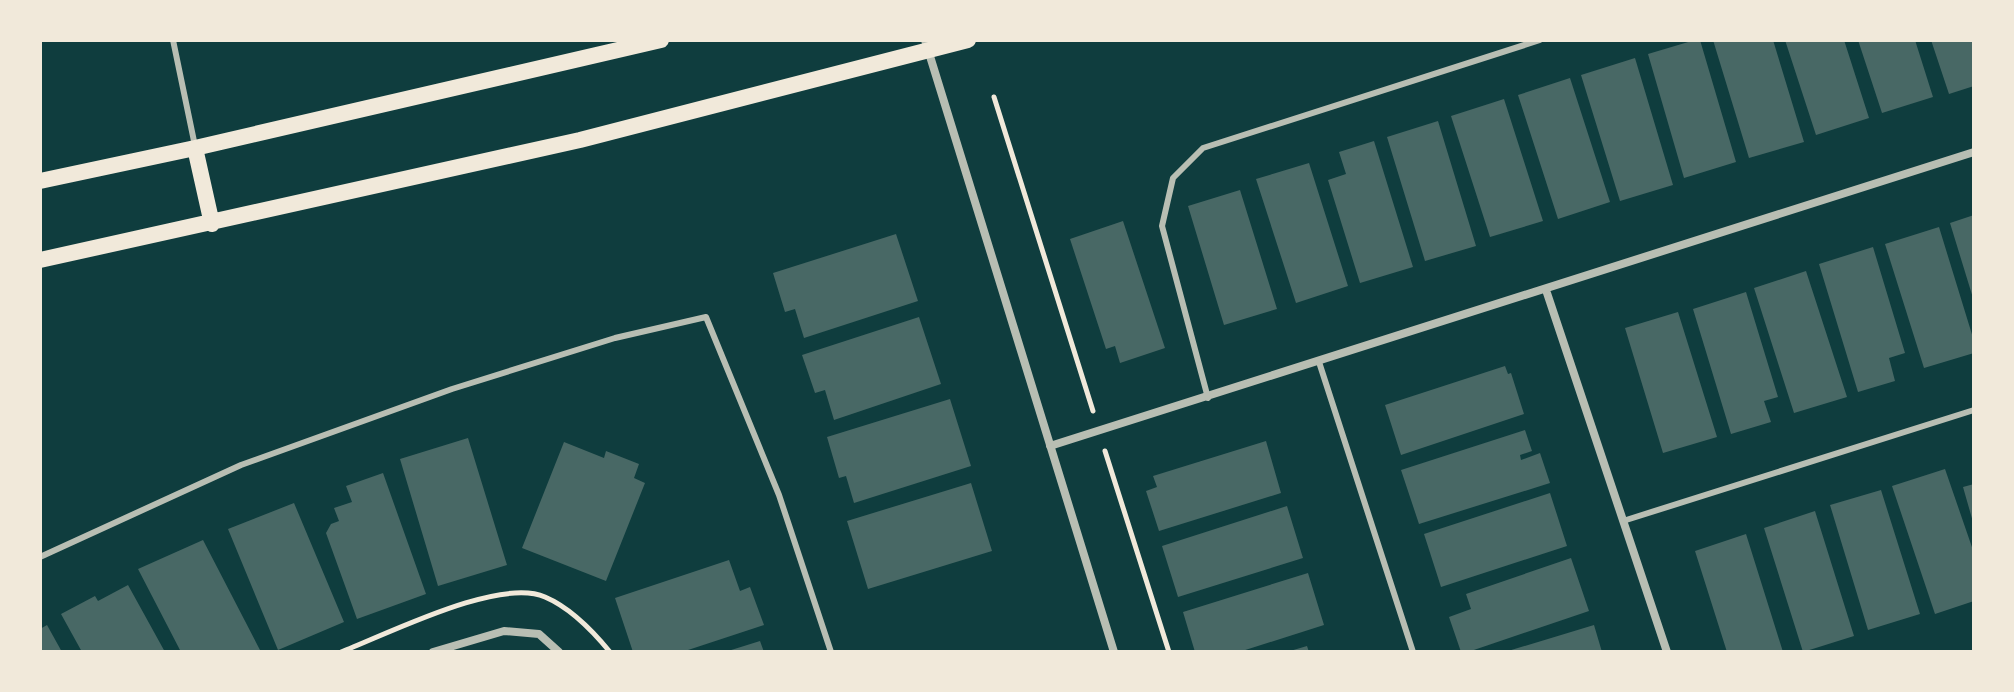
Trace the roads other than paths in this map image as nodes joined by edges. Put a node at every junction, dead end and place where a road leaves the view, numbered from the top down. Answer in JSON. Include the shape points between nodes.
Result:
{"nodes":[{"id":1,"x":173,"y":40,"type":"edge"},
{"id":2,"x":661,"y":40,"type":"edge"},
{"id":3,"x":968,"y":40,"type":"edge"},
{"id":4,"x":1540,"y":40,"type":"edge"},
{"id":5,"x":626,"y":44,"type":"edge"},
{"id":6,"x":926,"y":46,"type":"edge"},
{"id":7,"x":195,"y":148,"type":"junction"},
{"id":8,"x":1974,"y":152,"type":"edge"},
{"id":9,"x":40,"y":181,"type":"edge"},
{"id":10,"x":212,"y":224,"type":"junction"},
{"id":11,"x":40,"y":260,"type":"edge"},
{"id":12,"x":1546,"y":290,"type":"junction"},
{"id":13,"x":1319,"y":362,"type":"junction"},
{"id":14,"x":1208,"y":398,"type":"junction"},
{"id":15,"x":1974,"y":410,"type":"edge"},
{"id":16,"x":1050,"y":446,"type":"junction"},
{"id":17,"x":1623,"y":521,"type":"junction"},
{"id":18,"x":40,"y":557,"type":"edge"},
{"id":19,"x":433,"y":652,"type":"edge"},
{"id":20,"x":559,"y":652,"type":"edge"},
{"id":21,"x":831,"y":652,"type":"edge"},
{"id":22,"x":1114,"y":652,"type":"edge"},
{"id":23,"x":1413,"y":652,"type":"edge"},
{"id":24,"x":1667,"y":652,"type":"edge"}],
"edges":[{"from":1,"to":7,"type":"lane"},
{"from":2,"to":5,"type":"main road"},
{"from":3,"to":6,"type":"main road"},
{"from":4,"to":14,"type":"lane","via":[[1203,148],[1173,178],[1162,226]]},
{"from":5,"to":7,"type":"main road"},
{"from":6,"to":10,"type":"main road","via":[[580,140]]},
{"from":6,"to":16,"type":"street"},
{"from":7,"to":9,"type":"main road"},
{"from":7,"to":10,"type":"main road"},
{"from":8,"to":12,"type":"street"},
{"from":10,"to":11,"type":"main road"},
{"from":12,"to":13,"type":"street"},
{"from":12,"to":17,"type":"street"},
{"from":13,"to":14,"type":"street"},
{"from":13,"to":23,"type":"lane"},
{"from":14,"to":16,"type":"street"},
{"from":15,"to":17,"type":"lane"},
{"from":16,"to":22,"type":"street"},
{"from":17,"to":24,"type":"street"},
{"from":18,"to":21,"type":"lane","via":[[241,465],[452,389],[615,338],[706,317],[779,495]]},
{"from":19,"to":20,"type":"street","via":[[504,631],[539,634]]}]}
